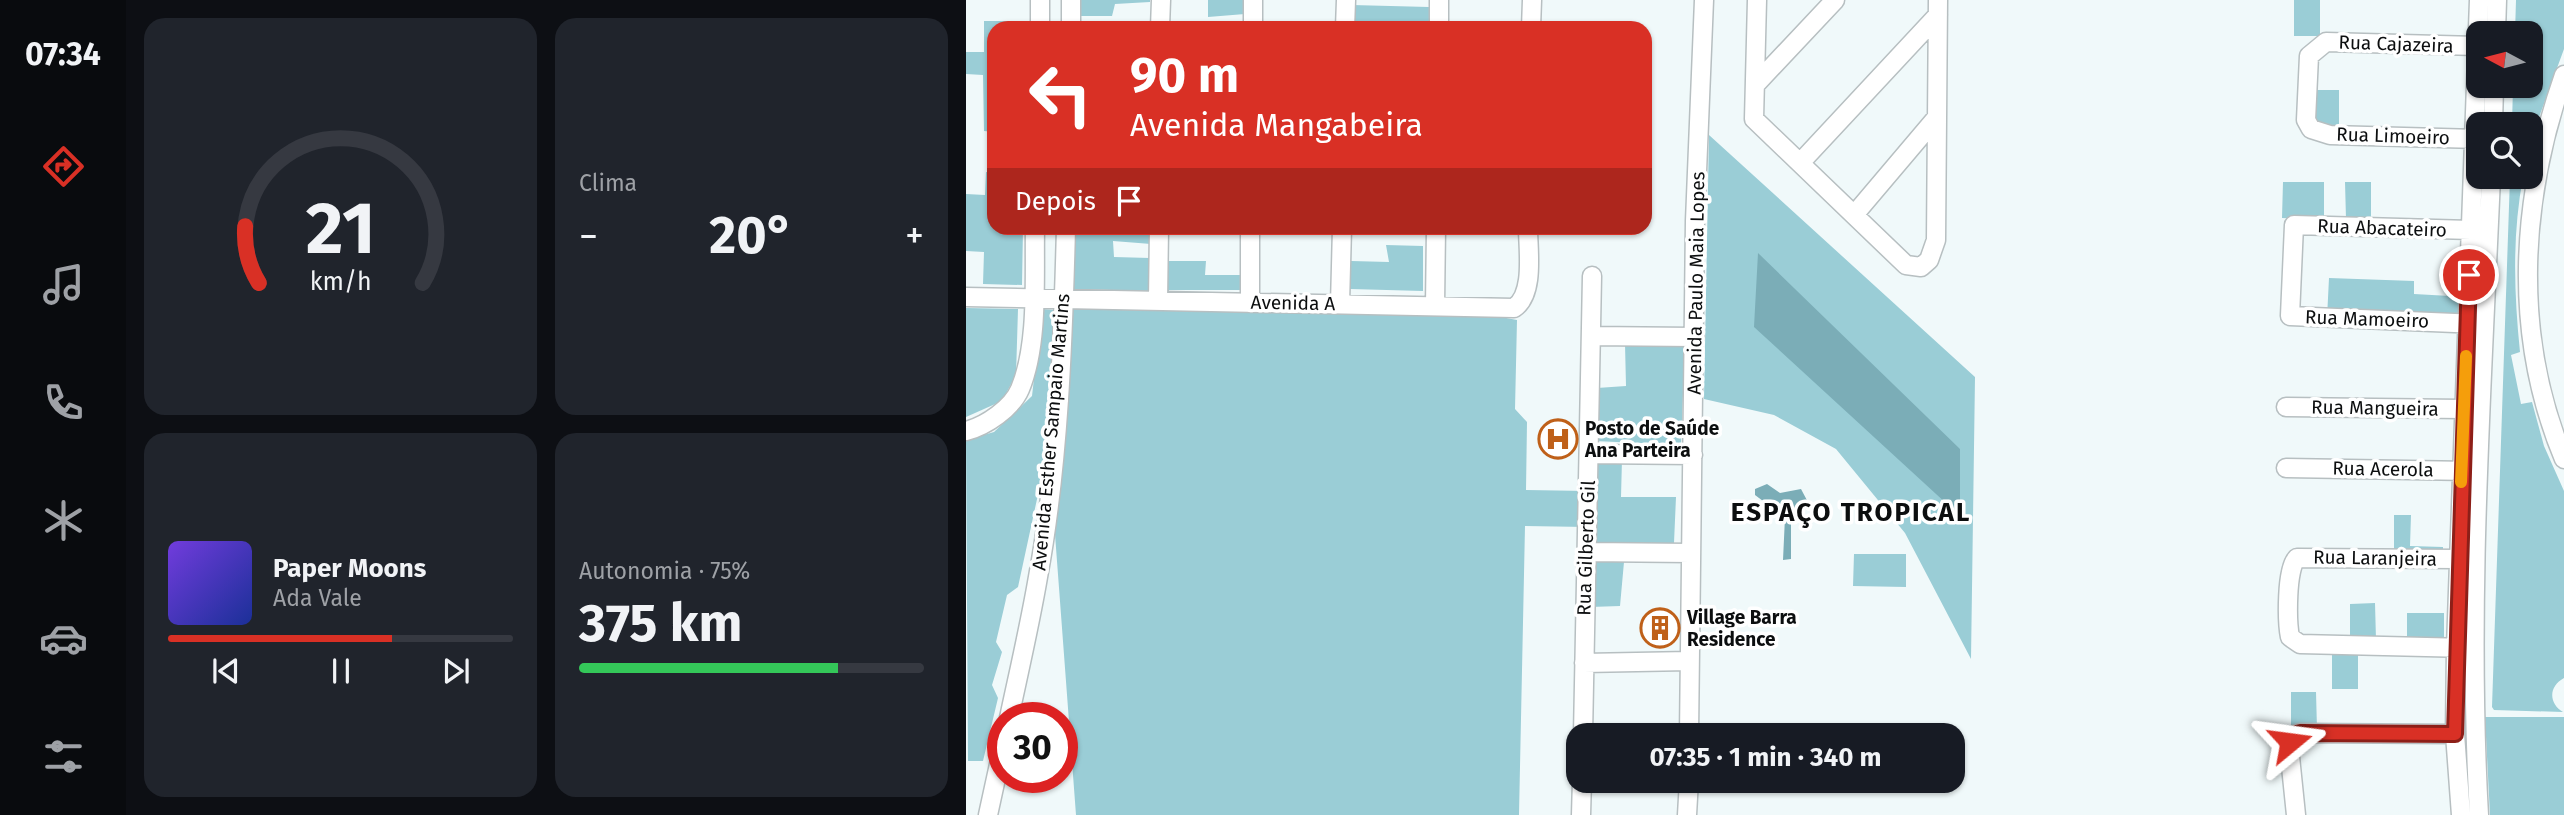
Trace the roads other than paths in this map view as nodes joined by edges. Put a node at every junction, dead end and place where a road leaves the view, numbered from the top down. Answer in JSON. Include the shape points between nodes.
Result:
{"nodes":[{"id":1,"x":1040,"y":0,"type":"edge"},
{"id":2,"x":1071,"y":0,"type":"edge"},
{"id":3,"x":1161,"y":0,"type":"edge"},
{"id":4,"x":1253,"y":0,"type":"edge"},
{"id":5,"x":1346,"y":0,"type":"edge"},
{"id":6,"x":1439,"y":0,"type":"edge"},
{"id":7,"x":1532,"y":0,"type":"edge"},
{"id":8,"x":1704,"y":0,"type":"edge"},
{"id":9,"x":1757,"y":0,"type":"edge"},
{"id":10,"x":1835,"y":0,"type":"edge"},
{"id":11,"x":2479,"y":0,"type":"edge"},
{"id":12,"x":2497,"y":0,"type":"edge"},
{"id":13,"x":1938,"y":8,"type":"edge"},
{"id":14,"x":1040,"y":21,"type":"edge"},
{"id":15,"x":1071,"y":21,"type":"edge"},
{"id":16,"x":1160,"y":21,"type":"edge"},
{"id":17,"x":1253,"y":21,"type":"edge"},
{"id":18,"x":1345,"y":21,"type":"edge"},
{"id":19,"x":1439,"y":21,"type":"edge"},
{"id":20,"x":1531,"y":21,"type":"edge"},
{"id":21,"x":2478,"y":21,"type":"edge"},
{"id":22,"x":2496,"y":21,"type":"edge"},
{"id":23,"x":2466,"y":46,"type":"edge"},
{"id":24,"x":2316,"y":48,"type":"joint"},
{"id":25,"x":2564,"y":75,"type":"edge"},
{"id":26,"x":1755,"y":85,"type":"junction"},
{"id":27,"x":1937,"y":117,"type":"junction"},
{"id":28,"x":2466,"y":139,"type":"edge"},
{"id":29,"x":1800,"y":163,"type":"junction"},
{"id":30,"x":2473,"y":189,"type":"edge"},
{"id":31,"x":2490,"y":189,"type":"edge"},
{"id":32,"x":1854,"y":215,"type":"junction"},
{"id":33,"x":2470,"y":230,"type":"junction"},
{"id":34,"x":1035,"y":235,"type":"edge"},
{"id":35,"x":1066,"y":235,"type":"edge"},
{"id":36,"x":1159,"y":235,"type":"edge"},
{"id":37,"x":1250,"y":235,"type":"edge"},
{"id":38,"x":1342,"y":235,"type":"edge"},
{"id":39,"x":1436,"y":235,"type":"edge"},
{"id":40,"x":1528,"y":235,"type":"edge"},
{"id":41,"x":1592,"y":276,"type":"dead end"},
{"id":42,"x":966,"y":297,"type":"edge"},
{"id":43,"x":1033,"y":298,"type":"junction"},
{"id":44,"x":1064,"y":298,"type":"junction"},
{"id":45,"x":1158,"y":300,"type":"junction"},
{"id":46,"x":1250,"y":302,"type":"junction"},
{"id":47,"x":1340,"y":304,"type":"junction"},
{"id":48,"x":1435,"y":306,"type":"junction"},
{"id":49,"x":2290,"y":316,"type":"joint"},
{"id":50,"x":2476,"y":324,"type":"junction"},
{"id":51,"x":1591,"y":336,"type":"junction"},
{"id":52,"x":1695,"y":337,"type":"junction"},
{"id":53,"x":2286,"y":407,"type":"dead end"},
{"id":54,"x":2463,"y":409,"type":"junction"},
{"id":55,"x":966,"y":431,"type":"edge"},
{"id":56,"x":1589,"y":454,"type":"junction"},
{"id":57,"x":1693,"y":455,"type":"junction"},
{"id":58,"x":2564,"y":459,"type":"edge"},
{"id":59,"x":2286,"y":468,"type":"dead end"},
{"id":60,"x":2471,"y":471,"type":"junction"},
{"id":61,"x":1587,"y":552,"type":"junction"},
{"id":62,"x":1691,"y":553,"type":"junction"},
{"id":63,"x":2459,"y":559,"type":"junction"},
{"id":64,"x":2456,"y":647,"type":"junction"},
{"id":65,"x":2475,"y":648,"type":"junction"},
{"id":66,"x":1689,"y":661,"type":"junction"},
{"id":67,"x":1584,"y":663,"type":"junction"},
{"id":68,"x":1012,"y":702,"type":"edge"},
{"id":69,"x":1583,"y":723,"type":"edge"},
{"id":70,"x":1689,"y":723,"type":"edge"},
{"id":71,"x":2455,"y":734,"type":"junction"},
{"id":72,"x":993,"y":793,"type":"edge"},
{"id":73,"x":1582,"y":793,"type":"edge"},
{"id":74,"x":1689,"y":793,"type":"edge"},
{"id":75,"x":988,"y":815,"type":"edge"},
{"id":76,"x":1581,"y":815,"type":"edge"},
{"id":77,"x":1688,"y":815,"type":"edge"},
{"id":78,"x":2296,"y":815,"type":"edge"},
{"id":79,"x":2461,"y":815,"type":"edge"},
{"id":80,"x":2479,"y":815,"type":"edge"}],
"edges":[{"from":1,"to":14,"type":"street"},
{"from":2,"to":15,"type":"street"},
{"from":3,"to":16,"type":"street"},
{"from":4,"to":17,"type":"street"},
{"from":5,"to":18,"type":"street"},
{"from":6,"to":19,"type":"street"},
{"from":7,"to":20,"type":"street"},
{"from":8,"to":52,"type":"street","name":"Avenida Paulo Maia Lopes"},
{"from":9,"to":26,"type":"street"},
{"from":10,"to":26,"type":"street"},
{"from":11,"to":21,"type":"street"},
{"from":12,"to":22,"type":"street"},
{"from":13,"to":27,"type":"street"},
{"from":13,"to":29,"type":"street"},
{"from":23,"to":24,"type":"street","name":"Rua Cajazeira","via":[[2337,41]]},
{"from":24,"to":28,"type":"street","name":"Rua Limoeiro","via":[[2306,69],[2306,120],[2311,129],[2330,135]]},
{"from":25,"to":58,"type":"street","via":[[2533,185],[2526,272],[2539,384]]},
{"from":26,"to":29,"type":"street","via":[[1754,119]]},
{"from":27,"to":32,"type":"street"},
{"from":27,"to":32,"type":"street","via":[[1936,240],[1929,260],[1921,267],[1906,265]]},
{"from":29,"to":32,"type":"street"},
{"from":30,"to":33,"type":"street"},
{"from":31,"to":50,"type":"street"},
{"from":33,"to":49,"type":"street","name":"Rua Abacateiro","via":[[2294,225]]},
{"from":33,"to":50,"type":"street"},
{"from":34,"to":43,"type":"street","name":"Avenida Esther Sampaio Martins"},
{"from":35,"to":44,"type":"street","name":"Avenida Esther Sampaio Martins"},
{"from":36,"to":45,"type":"street"},
{"from":37,"to":46,"type":"street"},
{"from":38,"to":47,"type":"street"},
{"from":39,"to":48,"type":"street"},
{"from":40,"to":48,"type":"street","name":"Avenida A","via":[[1528,276],[1521,303],[1514,308]]},
{"from":41,"to":51,"type":"street","name":"Rua Gilberto Gil"},
{"from":42,"to":43,"type":"street","name":"Avenida A"},
{"from":43,"to":44,"type":"street","name":"Avenida A"},
{"from":43,"to":55,"type":"street","name":"Avenida Esther Sampaio Martins","via":[[1027,364],[1019,391],[1001,412]]},
{"from":44,"to":45,"type":"street","name":"Avenida A"},
{"from":44,"to":68,"type":"street","name":"Avenida Esther Sampaio Martins","via":[[1051,481],[1038,576]]},
{"from":45,"to":46,"type":"street","name":"Avenida A"},
{"from":46,"to":47,"type":"street","name":"Avenida A"},
{"from":47,"to":48,"type":"street","name":"Avenida A"},
{"from":49,"to":50,"type":"street","name":"Rua Mamoeiro"},
{"from":50,"to":54,"type":"street"},
{"from":50,"to":60,"type":"street"},
{"from":51,"to":52,"type":"street"},
{"from":51,"to":56,"type":"street","name":"Rua Gilberto Gil"},
{"from":52,"to":57,"type":"street","name":"Avenida Paulo Maia Lopes"},
{"from":53,"to":54,"type":"street","name":"Rua Mangueira"},
{"from":54,"to":60,"type":"street"},
{"from":56,"to":57,"type":"street"},
{"from":56,"to":61,"type":"street","name":"Rua Gilberto Gil"},
{"from":57,"to":62,"type":"street","name":"Avenida Paulo Maia Lopes"},
{"from":59,"to":60,"type":"street","name":"Rua Acerola"},
{"from":60,"to":63,"type":"street"},
{"from":60,"to":65,"type":"street"},
{"from":61,"to":62,"type":"street"},
{"from":61,"to":67,"type":"street","name":"Rua Gilberto Gil"},
{"from":62,"to":66,"type":"street","name":"Avenida Paulo Maia Lopes"},
{"from":63,"to":64,"type":"street"},
{"from":63,"to":64,"type":"street","name":"Rua Laranjeira","via":[[2303,557],[2292,561],[2288,626],[2294,642]]},
{"from":64,"to":65,"type":"street"},
{"from":64,"to":71,"type":"street"},
{"from":65,"to":80,"type":"street"},
{"from":66,"to":67,"type":"street"},
{"from":66,"to":70,"type":"street","name":"Avenida Paulo Maia Lopes"},
{"from":67,"to":69,"type":"street","name":"Rua Gilberto Gil"},
{"from":71,"to":78,"type":"street","via":[[2291,736]]},
{"from":71,"to":79,"type":"street"},
{"from":72,"to":75,"type":"street"},
{"from":73,"to":76,"type":"street"},
{"from":74,"to":77,"type":"street"}]}
